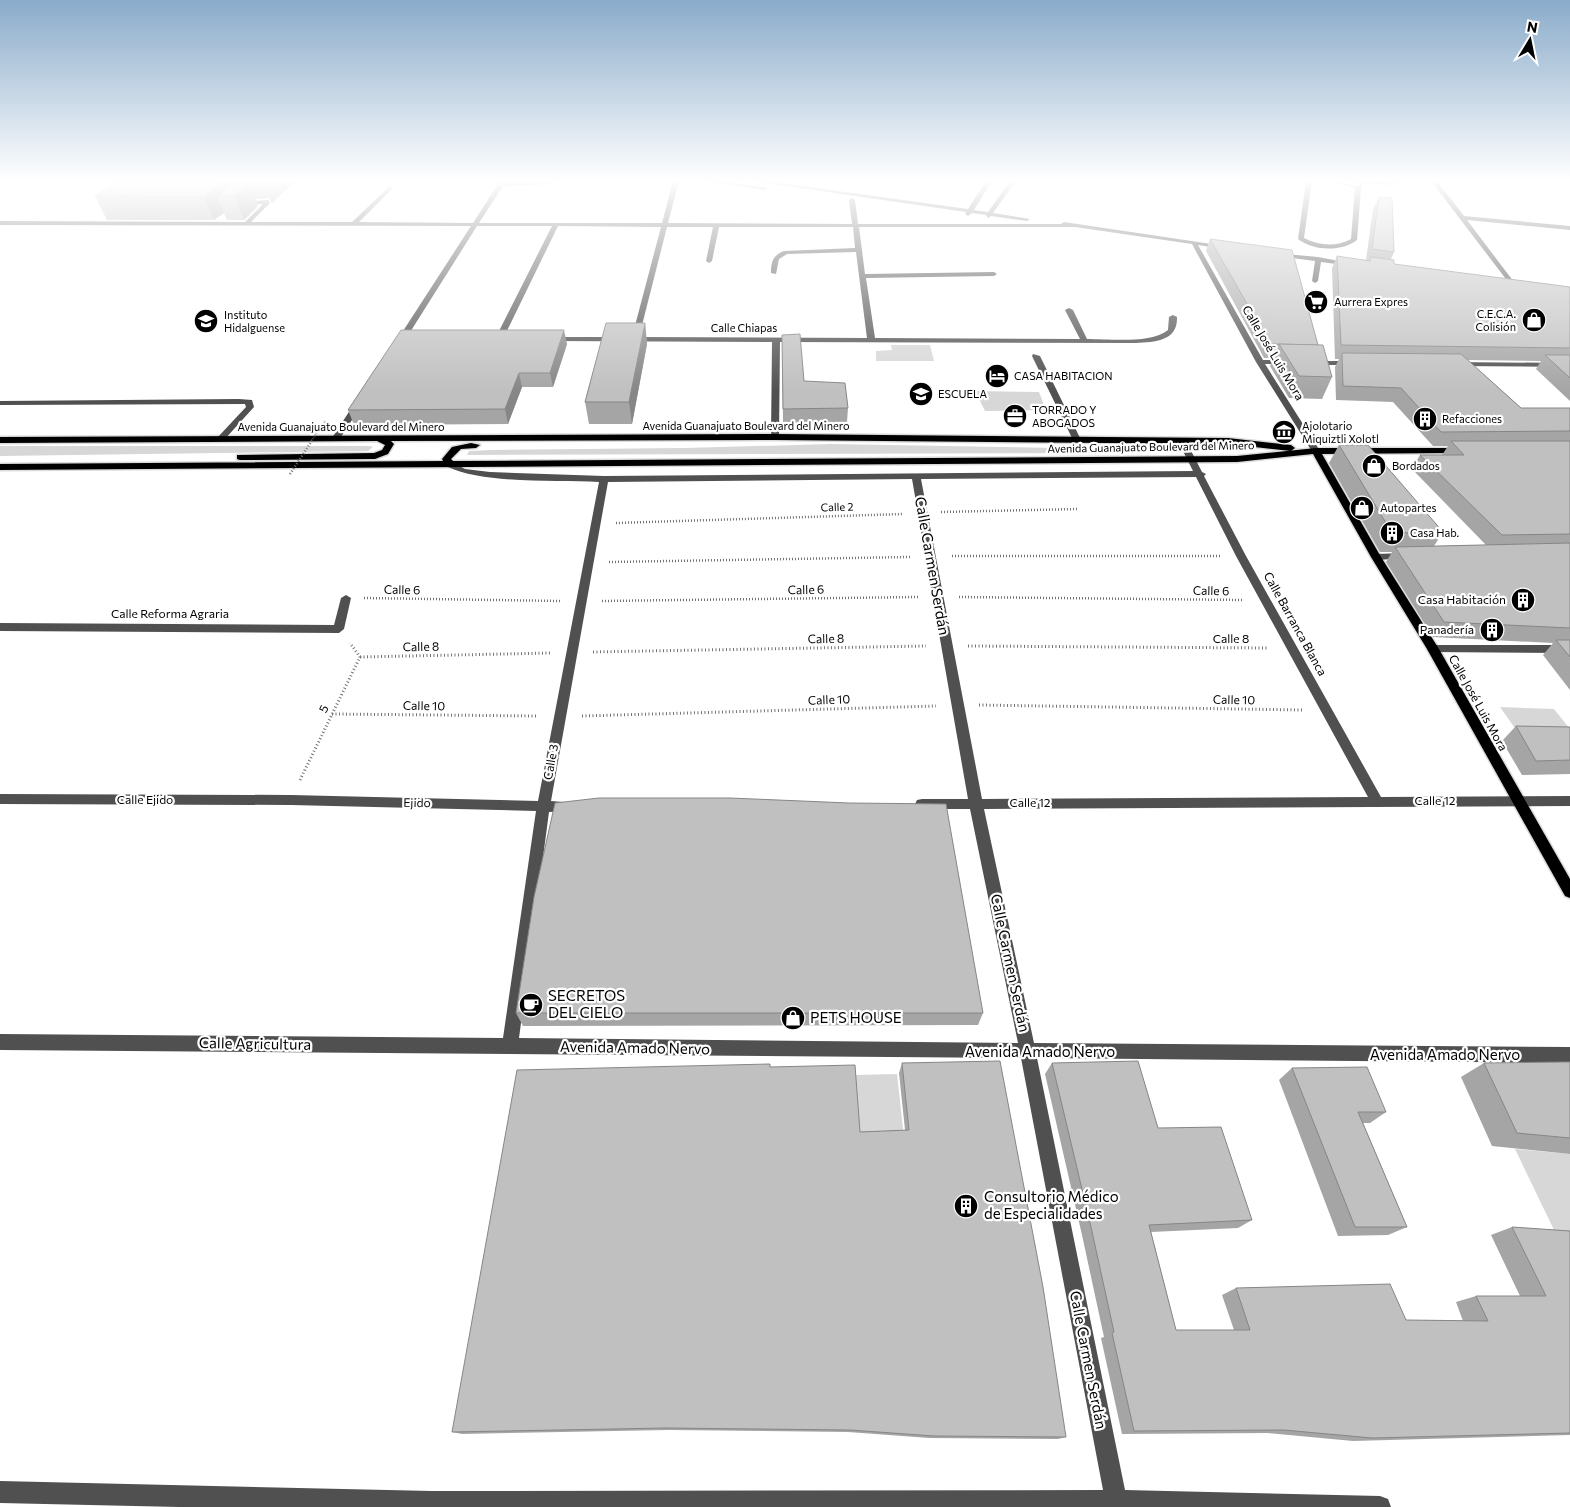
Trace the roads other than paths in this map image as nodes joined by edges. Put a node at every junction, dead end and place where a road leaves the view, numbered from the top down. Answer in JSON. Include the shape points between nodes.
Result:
{"nodes":[{"id":1,"x":459,"y":251,"type":"edge"},
{"id":2,"x":542,"y":251,"type":"edge"},
{"id":3,"x":658,"y":251,"type":"edge"},
{"id":4,"x":711,"y":251,"type":"edge"},
{"id":5,"x":810,"y":251,"type":"edge"},
{"id":6,"x":858,"y":251,"type":"edge"},
{"id":7,"x":1199,"y":251,"type":"edge"},
{"id":8,"x":1306,"y":251,"type":"edge"},
{"id":9,"x":1340,"y":251,"type":"edge"},
{"id":10,"x":1488,"y":251,"type":"edge"},
{"id":11,"x":1268,"y":253,"type":"edge"},
{"id":12,"x":1306,"y":258,"type":"junction"},
{"id":13,"x":1318,"y":259,"type":"junction"},
{"id":14,"x":709,"y":261,"type":"dead end"},
{"id":15,"x":1339,"y":262,"type":"junction"},
{"id":16,"x":1359,"y":265,"type":"edge"},
{"id":17,"x":774,"y":273,"type":"dead end"},
{"id":18,"x":994,"y":274,"type":"dead end"},
{"id":19,"x":862,"y":276,"type":"junction"},
{"id":20,"x":1315,"y":281,"type":"dead end"},
{"id":21,"x":1505,"y":284,"type":"edge"},
{"id":22,"x":1514,"y":286,"type":"junction"},
{"id":23,"x":1524,"y":287,"type":"edge"},
{"id":24,"x":1069,"y":310,"type":"dead end"},
{"id":25,"x":1173,"y":317,"type":"dead end"},
{"id":26,"x":402,"y":338,"type":"junction"},
{"id":27,"x":412,"y":338,"type":"edge"},
{"id":28,"x":635,"y":338,"type":"junction"},
{"id":29,"x":490,"y":339,"type":"edge"},
{"id":30,"x":499,"y":339,"type":"junction"},
{"id":31,"x":509,"y":339,"type":"edge"},
{"id":32,"x":538,"y":339,"type":"edge"},
{"id":33,"x":776,"y":339,"type":"junction"},
{"id":34,"x":871,"y":339,"type":"junction"},
{"id":35,"x":1085,"y":341,"type":"junction"},
{"id":36,"x":391,"y":355,"type":"edge"},
{"id":37,"x":1036,"y":356,"type":"dead end"},
{"id":38,"x":1260,"y":362,"type":"junction"},
{"id":39,"x":1298,"y":362,"type":"edge"},
{"id":40,"x":1308,"y":363,"type":"edge"},
{"id":41,"x":1366,"y":363,"type":"edge"},
{"id":42,"x":1444,"y":364,"type":"edge"},
{"id":43,"x":1570,"y":365,"type":"edge"},
{"id":44,"x":364,"y":396,"type":"edge"},
{"id":45,"x":0,"y":403,"type":"edge"},
{"id":46,"x":738,"y":437,"type":"junction"},
{"id":47,"x":775,"y":437,"type":"junction"},
{"id":48,"x":221,"y":438,"type":"junction"},
{"id":49,"x":336,"y":438,"type":"junction"},
{"id":50,"x":374,"y":438,"type":"junction"},
{"id":51,"x":0,"y":440,"type":"edge"},
{"id":52,"x":1076,"y":440,"type":"junction"},
{"id":53,"x":1182,"y":441,"type":"junction"},
{"id":54,"x":1474,"y":450,"type":"edge"},
{"id":55,"x":1316,"y":451,"type":"junction"},
{"id":56,"x":1193,"y":459,"type":"junction"},
{"id":57,"x":451,"y":465,"type":"junction"},
{"id":58,"x":68,"y":466,"type":"junction"},
{"id":59,"x":0,"y":467,"type":"edge"},
{"id":60,"x":1201,"y":474,"type":"junction"},
{"id":61,"x":916,"y":478,"type":"junction"},
{"id":62,"x":604,"y":479,"type":"junction"},
{"id":63,"x":1415,"y":556,"type":"edge"},
{"id":64,"x":1376,"y":557,"type":"junction"},
{"id":65,"x":346,"y":598,"type":"road end"},
{"id":66,"x":0,"y":627,"type":"edge"},
{"id":67,"x":1433,"y":649,"type":"junction"},
{"id":68,"x":1570,"y":649,"type":"edge"},
{"id":69,"x":0,"y":799,"type":"edge"},
{"id":70,"x":291,"y":800,"type":"joint"},
{"id":71,"x":1516,"y":800,"type":"junction"},
{"id":72,"x":1570,"y":800,"type":"edge"},
{"id":73,"x":1376,"y":801,"type":"junction"},
{"id":74,"x":907,"y":804,"type":"edge"},
{"id":75,"x":976,"y":804,"type":"junction"},
{"id":76,"x":582,"y":806,"type":"edge"},
{"id":77,"x":543,"y":807,"type":"junction"},
{"id":78,"x":1570,"y":892,"type":"edge"},
{"id":79,"x":0,"y":1042,"type":"edge"},
{"id":80,"x":510,"y":1047,"type":"junction"},
{"id":81,"x":1028,"y":1052,"type":"junction"},
{"id":82,"x":1570,"y":1055,"type":"edge"},
{"id":83,"x":0,"y":1492,"type":"edge"},
{"id":84,"x":1116,"y":1504,"type":"edge"},
{"id":85,"x":1380,"y":1507,"type":"edge"}],
"edges":[{"from":1,"to":26,"type":"street"},
{"from":2,"to":30,"type":"street"},
{"from":3,"to":28,"type":"street"},
{"from":4,"to":14,"type":"street"},
{"from":5,"to":17,"type":"street","via":[[778,255],[774,259]]},
{"from":6,"to":19,"type":"street"},
{"from":7,"to":38,"type":"street","name":"Calle José Luis Mora"},
{"from":8,"to":12,"type":"street"},
{"from":9,"to":15,"type":"street"},
{"from":10,"to":22,"type":"street"},
{"from":11,"to":12,"type":"street"},
{"from":12,"to":13,"type":"street"},
{"from":13,"to":15,"type":"street"},
{"from":13,"to":20,"type":"street"},
{"from":15,"to":16,"type":"street"},
{"from":18,"to":19,"type":"street"},
{"from":19,"to":34,"type":"street"},
{"from":21,"to":22,"type":"street"},
{"from":22,"to":23,"type":"street"},
{"from":24,"to":35,"type":"street"},
{"from":25,"to":35,"type":"street","name":"Calle Chiapas","via":[[1175,325],[1165,337]]},
{"from":26,"to":27,"type":"street"},
{"from":26,"to":36,"type":"street"},
{"from":28,"to":32,"type":"street","name":"Calle Chiapas"},
{"from":28,"to":33,"type":"street","name":"Calle Chiapas"},
{"from":29,"to":30,"type":"street"},
{"from":30,"to":31,"type":"street"},
{"from":33,"to":34,"type":"street","name":"Calle Chiapas"},
{"from":33,"to":47,"type":"street"},
{"from":34,"to":35,"type":"street","name":"Calle Chiapas"},
{"from":37,"to":52,"type":"street"},
{"from":38,"to":39,"type":"street"},
{"from":38,"to":55,"type":"street","name":"Calle José Luis Mora"},
{"from":40,"to":41,"type":"street"},
{"from":42,"to":43,"type":"street"},
{"from":44,"to":49,"type":"street"},
{"from":45,"to":48,"type":"street","via":[[249,402],[250,407]]},
{"from":46,"to":47,"type":"main road","name":"Avenida Guanajuato Boulevard del Minero"},
{"from":46,"to":50,"type":"main road","name":"Avenida Guanajuato Boulevard del Minero"},
{"from":46,"to":57,"type":"main road","via":[[656,444],[469,445],[450,452],[446,459]]},
{"from":47,"to":52,"type":"main road","name":"Avenida Guanajuato Boulevard del Minero"},
{"from":48,"to":49,"type":"main road","name":"Avenida Guanajuato Boulevard del Minero"},
{"from":48,"to":51,"type":"main road","name":"Avenida Guanajuato Boulevard del Minero"},
{"from":49,"to":50,"type":"main road","name":"Avenida Guanajuato Boulevard del Minero"},
{"from":50,"to":58,"type":"main road","via":[[390,444],[385,452],[375,456],[214,457]]},
{"from":52,"to":53,"type":"main road","name":"Avenida Guanajuato Boulevard del Minero"},
{"from":53,"to":55,"type":"main road","name":"Avenida Guanajuato Boulevard del Minero","via":[[1228,441]]},
{"from":53,"to":56,"type":"street","name":"Calle Barranca Blanca"},
{"from":54,"to":55,"type":"main road"},
{"from":55,"to":56,"type":"main road","name":"Avenida Guanajuato Boulevard del Minero","via":[[1237,459]]},
{"from":55,"to":64,"type":"main road","name":"Calle José Luis Mora"},
{"from":56,"to":57,"type":"main road","name":"Avenida Guanajuato Boulevard del Minero"},
{"from":56,"to":60,"type":"street","name":"Calle Barranca Blanca"},
{"from":57,"to":58,"type":"main road","name":"Avenida Guanajuato Boulevard del Minero"},
{"from":57,"to":62,"type":"street","via":[[463,471],[490,475]]},
{"from":58,"to":59,"type":"main road","name":"Avenida Guanajuato Boulevard del Minero"},
{"from":60,"to":61,"type":"street"},
{"from":60,"to":73,"type":"street","name":"Calle Barranca Blanca","via":[[1241,556]]},
{"from":61,"to":62,"type":"street"},
{"from":61,"to":75,"type":"street","name":"Calle Carmen Serdán"},
{"from":62,"to":77,"type":"street","name":"Calle 3"},
{"from":63,"to":64,"type":"street"},
{"from":64,"to":67,"type":"main road","name":"Calle José Luis Mora"},
{"from":65,"to":66,"type":"street","name":"Calle Reforma Agraria","via":[[339,628]]},
{"from":67,"to":68,"type":"street"},
{"from":67,"to":71,"type":"main road","name":"Calle José Luis Mora"},
{"from":69,"to":70,"type":"street","name":"Calle Ejido"},
{"from":70,"to":77,"type":"street","name":"Ejido"},
{"from":71,"to":72,"type":"street","name":"Calle 12"},
{"from":71,"to":73,"type":"street","name":"Calle 12"},
{"from":71,"to":78,"type":"main road","name":"Calle José Luis Mora"},
{"from":73,"to":75,"type":"street","name":"Calle 12"},
{"from":74,"to":75,"type":"street","name":"Calle 12"},
{"from":75,"to":81,"type":"street","name":"Calle Carmen Serdán"},
{"from":76,"to":77,"type":"street"},
{"from":77,"to":80,"type":"street","name":"Calle 3"},
{"from":79,"to":80,"type":"street","name":"Calle Agricultura"},
{"from":80,"to":81,"type":"street","name":"Avenida Amado Nervo"},
{"from":81,"to":82,"type":"street","name":"Avenida Amado Nervo"},
{"from":81,"to":84,"type":"street","name":"Calle Carmen Serdán"},
{"from":83,"to":84,"type":"street","via":[[432,1502]]},
{"from":84,"to":85,"type":"street"}]}
